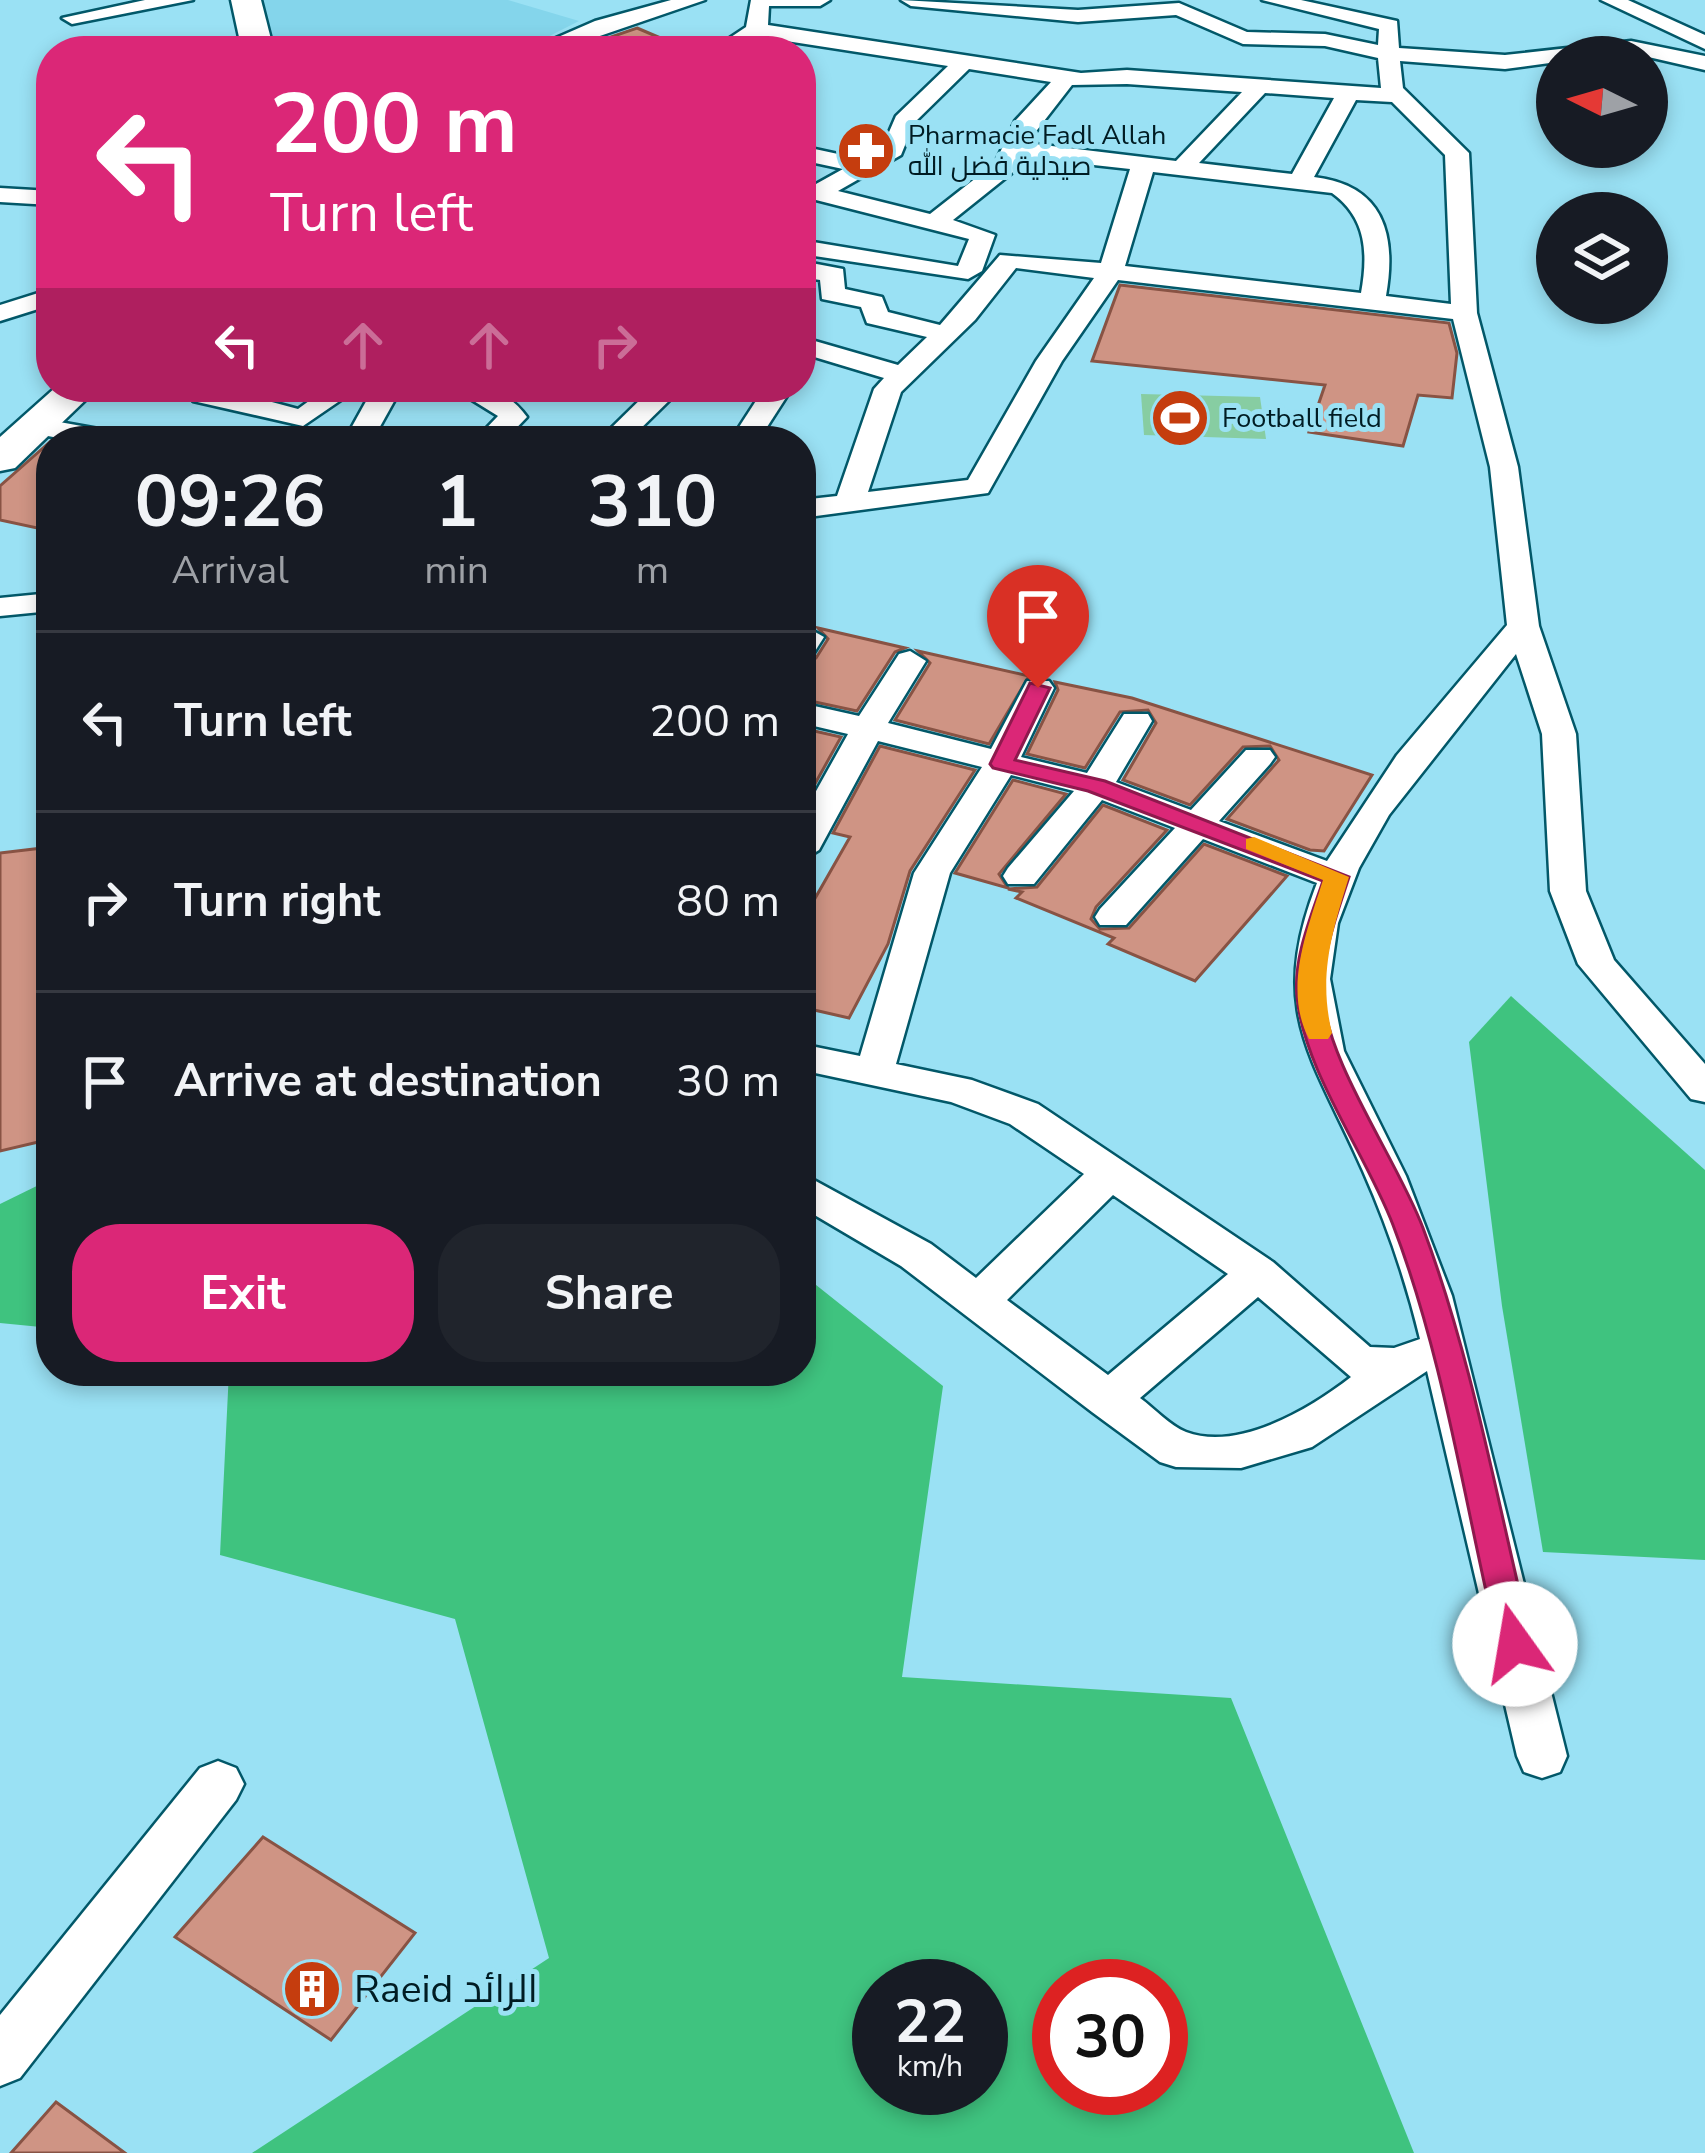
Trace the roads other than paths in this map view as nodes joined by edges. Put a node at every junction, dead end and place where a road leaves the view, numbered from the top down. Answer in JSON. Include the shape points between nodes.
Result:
{"nodes":[{"id":1,"x":183,"y":0,"type":"edge"},
{"id":2,"x":246,"y":0,"type":"edge"},
{"id":3,"x":695,"y":0,"type":"edge"},
{"id":4,"x":820,"y":0,"type":"edge"},
{"id":5,"x":911,"y":0,"type":"edge"},
{"id":6,"x":1272,"y":0,"type":"edge"},
{"id":7,"x":1385,"y":0,"type":"edge"},
{"id":8,"x":1610,"y":0,"type":"edge"},
{"id":9,"x":759,"y":13,"type":"edge"},
{"id":10,"x":72,"y":18,"type":"dead end"},
{"id":11,"x":1390,"y":25,"type":"junction"},
{"id":12,"x":254,"y":36,"type":"edge"},
{"id":13,"x":574,"y":36,"type":"edge"},
{"id":14,"x":737,"y":36,"type":"edge"},
{"id":15,"x":1705,"y":44,"type":"edge"},
{"id":16,"x":1388,"y":54,"type":"junction"},
{"id":17,"x":1705,"y":63,"type":"edge"},
{"id":18,"x":961,"y":65,"type":"junction"},
{"id":19,"x":1067,"y":78,"type":"junction"},
{"id":20,"x":1260,"y":86,"type":"junction"},
{"id":21,"x":1349,"y":92,"type":"junction"},
{"id":22,"x":1396,"y":96,"type":"junction"},
{"id":23,"x":1016,"y":148,"type":"junction"},
{"id":24,"x":816,"y":156,"type":"edge"},
{"id":25,"x":866,"y":166,"type":"junction"},
{"id":26,"x":1142,"y":166,"type":"junction"},
{"id":27,"x":1180,"y":170,"type":"junction"},
{"id":28,"x":1299,"y":183,"type":"junction"},
{"id":29,"x":0,"y":195,"type":"edge"},
{"id":30,"x":36,"y":197,"type":"edge"},
{"id":31,"x":937,"y":221,"type":"junction"},
{"id":32,"x":816,"y":250,"type":"edge"},
{"id":33,"x":816,"y":271,"type":"edge"},
{"id":34,"x":1111,"y":272,"type":"junction"},
{"id":35,"x":36,"y":302,"type":"edge"},
{"id":36,"x":1372,"y":302,"type":"junction"},
{"id":37,"x":0,"y":313,"type":"edge"},
{"id":38,"x":1464,"y":314,"type":"junction"},
{"id":39,"x":941,"y":333,"type":"junction"},
{"id":40,"x":816,"y":349,"type":"edge"},
{"id":41,"x":901,"y":374,"type":"junction"},
{"id":42,"x":63,"y":402,"type":"edge"},
{"id":43,"x":235,"y":402,"type":"edge"},
{"id":44,"x":327,"y":402,"type":"edge"},
{"id":45,"x":497,"y":402,"type":"edge"},
{"id":46,"x":653,"y":402,"type":"edge"},
{"id":47,"x":37,"y":426,"type":"edge"},
{"id":48,"x":504,"y":426,"type":"edge"},
{"id":49,"x":628,"y":426,"type":"edge"},
{"id":50,"x":36,"y":427,"type":"edge"},
{"id":51,"x":0,"y":459,"type":"edge"},
{"id":52,"x":849,"y":504,"type":"junction"},
{"id":53,"x":816,"y":507,"type":"edge"},
{"id":54,"x":36,"y":603,"type":"edge"},
{"id":55,"x":0,"y":607,"type":"edge"},
{"id":56,"x":1523,"y":626,"type":"junction"},
{"id":57,"x":910,"y":661,"type":"dead end"},
{"id":58,"x":1038,"y":688,"type":"dead end"},
{"id":59,"x":816,"y":716,"type":"edge"},
{"id":60,"x":1136,"y":721,"type":"dead end"},
{"id":61,"x":868,"y":728,"type":"junction"},
{"id":62,"x":1258,"y":758,"type":"dead end"},
{"id":63,"x":1001,"y":764,"type":"junction"},
{"id":64,"x":1096,"y":786,"type":"junction"},
{"id":65,"x":816,"y":823,"type":"edge"},
{"id":66,"x":1203,"y":824,"type":"junction"},
{"id":67,"x":1021,"y":876,"type":"dead end"},
{"id":68,"x":1336,"y":877,"type":"junction"},
{"id":69,"x":1113,"y":917,"type":"dead end"},
{"id":70,"x":816,"y":1060,"type":"edge"},
{"id":71,"x":874,"y":1073,"type":"junction"},
{"id":72,"x":1705,"y":1089,"type":"edge"},
{"id":73,"x":1111,"y":1172,"type":"junction"},
{"id":74,"x":816,"y":1197,"type":"edge"},
{"id":75,"x":1258,"y":1274,"type":"junction"},
{"id":76,"x":978,"y":1302,"type":"junction"},
{"id":77,"x":1444,"y":1346,"type":"junction"},
{"id":78,"x":1396,"y":1365,"type":"junction"},
{"id":79,"x":1108,"y":1400,"type":"junction"},
{"id":80,"x":1542,"y":1756,"type":"dead end"},
{"id":81,"x":218,"y":1784,"type":"dead end"},
{"id":82,"x":0,"y":2059,"type":"edge"}],
"edges":[{"from":1,"to":10,"type":"street"},
{"from":2,"to":12,"type":"main road"},
{"from":3,"to":13,"type":"street"},
{"from":4,"to":9,"type":"street"},
{"from":5,"to":16,"type":"street","via":[[1064,15],[1179,9],[1244,38],[1325,40]]},
{"from":6,"to":11,"type":"street"},
{"from":7,"to":11,"type":"street"},
{"from":8,"to":15,"type":"street"},
{"from":9,"to":14,"type":"street"},
{"from":9,"to":18,"type":"street"},
{"from":11,"to":16,"type":"street"},
{"from":16,"to":17,"type":"street","via":[[1505,62],[1631,47]]},
{"from":16,"to":22,"type":"street"},
{"from":18,"to":19,"type":"street"},
{"from":18,"to":25,"type":"street","via":[[904,121],[893,150]]},
{"from":19,"to":20,"type":"street"},
{"from":19,"to":23,"type":"street","via":[[1023,126]]},
{"from":20,"to":21,"type":"street"},
{"from":20,"to":27,"type":"street"},
{"from":21,"to":22,"type":"street"},
{"from":21,"to":28,"type":"street"},
{"from":22,"to":38,"type":"street","via":[[1457,153]]},
{"from":23,"to":26,"type":"street"},
{"from":23,"to":31,"type":"street","via":[[994,178]]},
{"from":24,"to":25,"type":"street"},
{"from":25,"to":31,"type":"street","via":[[822,193]]},
{"from":26,"to":27,"type":"street"},
{"from":26,"to":34,"type":"street","via":[[1138,208]]},
{"from":27,"to":28,"type":"street"},
{"from":28,"to":36,"type":"street","via":[[1346,190],[1378,235]]},
{"from":29,"to":30,"type":"street"},
{"from":31,"to":32,"type":"street","via":[[982,232],[968,271]]},
{"from":33,"to":39,"type":"street","via":[[835,274],[831,294],[874,302],[876,317]]},
{"from":34,"to":36,"type":"street"},
{"from":34,"to":39,"type":"street","via":[[1009,260]]},
{"from":34,"to":52,"type":"street","via":[[1049,361],[985,482],[952,494]]},
{"from":35,"to":37,"type":"street"},
{"from":36,"to":38,"type":"street"},
{"from":38,"to":56,"type":"street","via":[[1504,466]]},
{"from":39,"to":41,"type":"street"},
{"from":40,"to":41,"type":"street"},
{"from":41,"to":52,"type":"street","via":[[881,399]]},
{"from":42,"to":47,"type":"main road"},
{"from":43,"to":44,"type":"street","via":[[307,418]]},
{"from":45,"to":48,"type":"street","via":[[513,417]]},
{"from":46,"to":49,"type":"street"},
{"from":50,"to":51,"type":"main road"},
{"from":52,"to":53,"type":"street"},
{"from":54,"to":55,"type":"street"},
{"from":56,"to":68,"type":"street","via":[[1400,774]]},
{"from":56,"to":72,"type":"street","via":[[1559,734],[1568,891],[1579,928],[1620,995]]},
{"from":57,"to":61,"type":"street"},
{"from":58,"to":63,"type":"street"},
{"from":59,"to":61,"type":"street"},
{"from":60,"to":64,"type":"street"},
{"from":61,"to":63,"type":"street"},
{"from":61,"to":65,"type":"street"},
{"from":62,"to":66,"type":"street"},
{"from":63,"to":64,"type":"street"},
{"from":63,"to":71,"type":"street","via":[[932,874]]},
{"from":64,"to":66,"type":"street"},
{"from":64,"to":67,"type":"street"},
{"from":66,"to":68,"type":"street"},
{"from":66,"to":69,"type":"street"},
{"from":68,"to":77,"type":"street","via":[[1310,995],[1320,1039],[1407,1223]]},
{"from":70,"to":71,"type":"street"},
{"from":71,"to":73,"type":"street","via":[[1024,1114]]},
{"from":73,"to":75,"type":"street"},
{"from":73,"to":76,"type":"street"},
{"from":74,"to":76,"type":"street"},
{"from":75,"to":78,"type":"street","via":[[1344,1355]]},
{"from":75,"to":79,"type":"street"},
{"from":76,"to":79,"type":"street"},
{"from":77,"to":78,"type":"street"},
{"from":77,"to":80,"type":"street"},
{"from":78,"to":79,"type":"street","via":[[1325,1424],[1217,1453],[1176,1448]]},
{"from":81,"to":82,"type":"street"}]}
